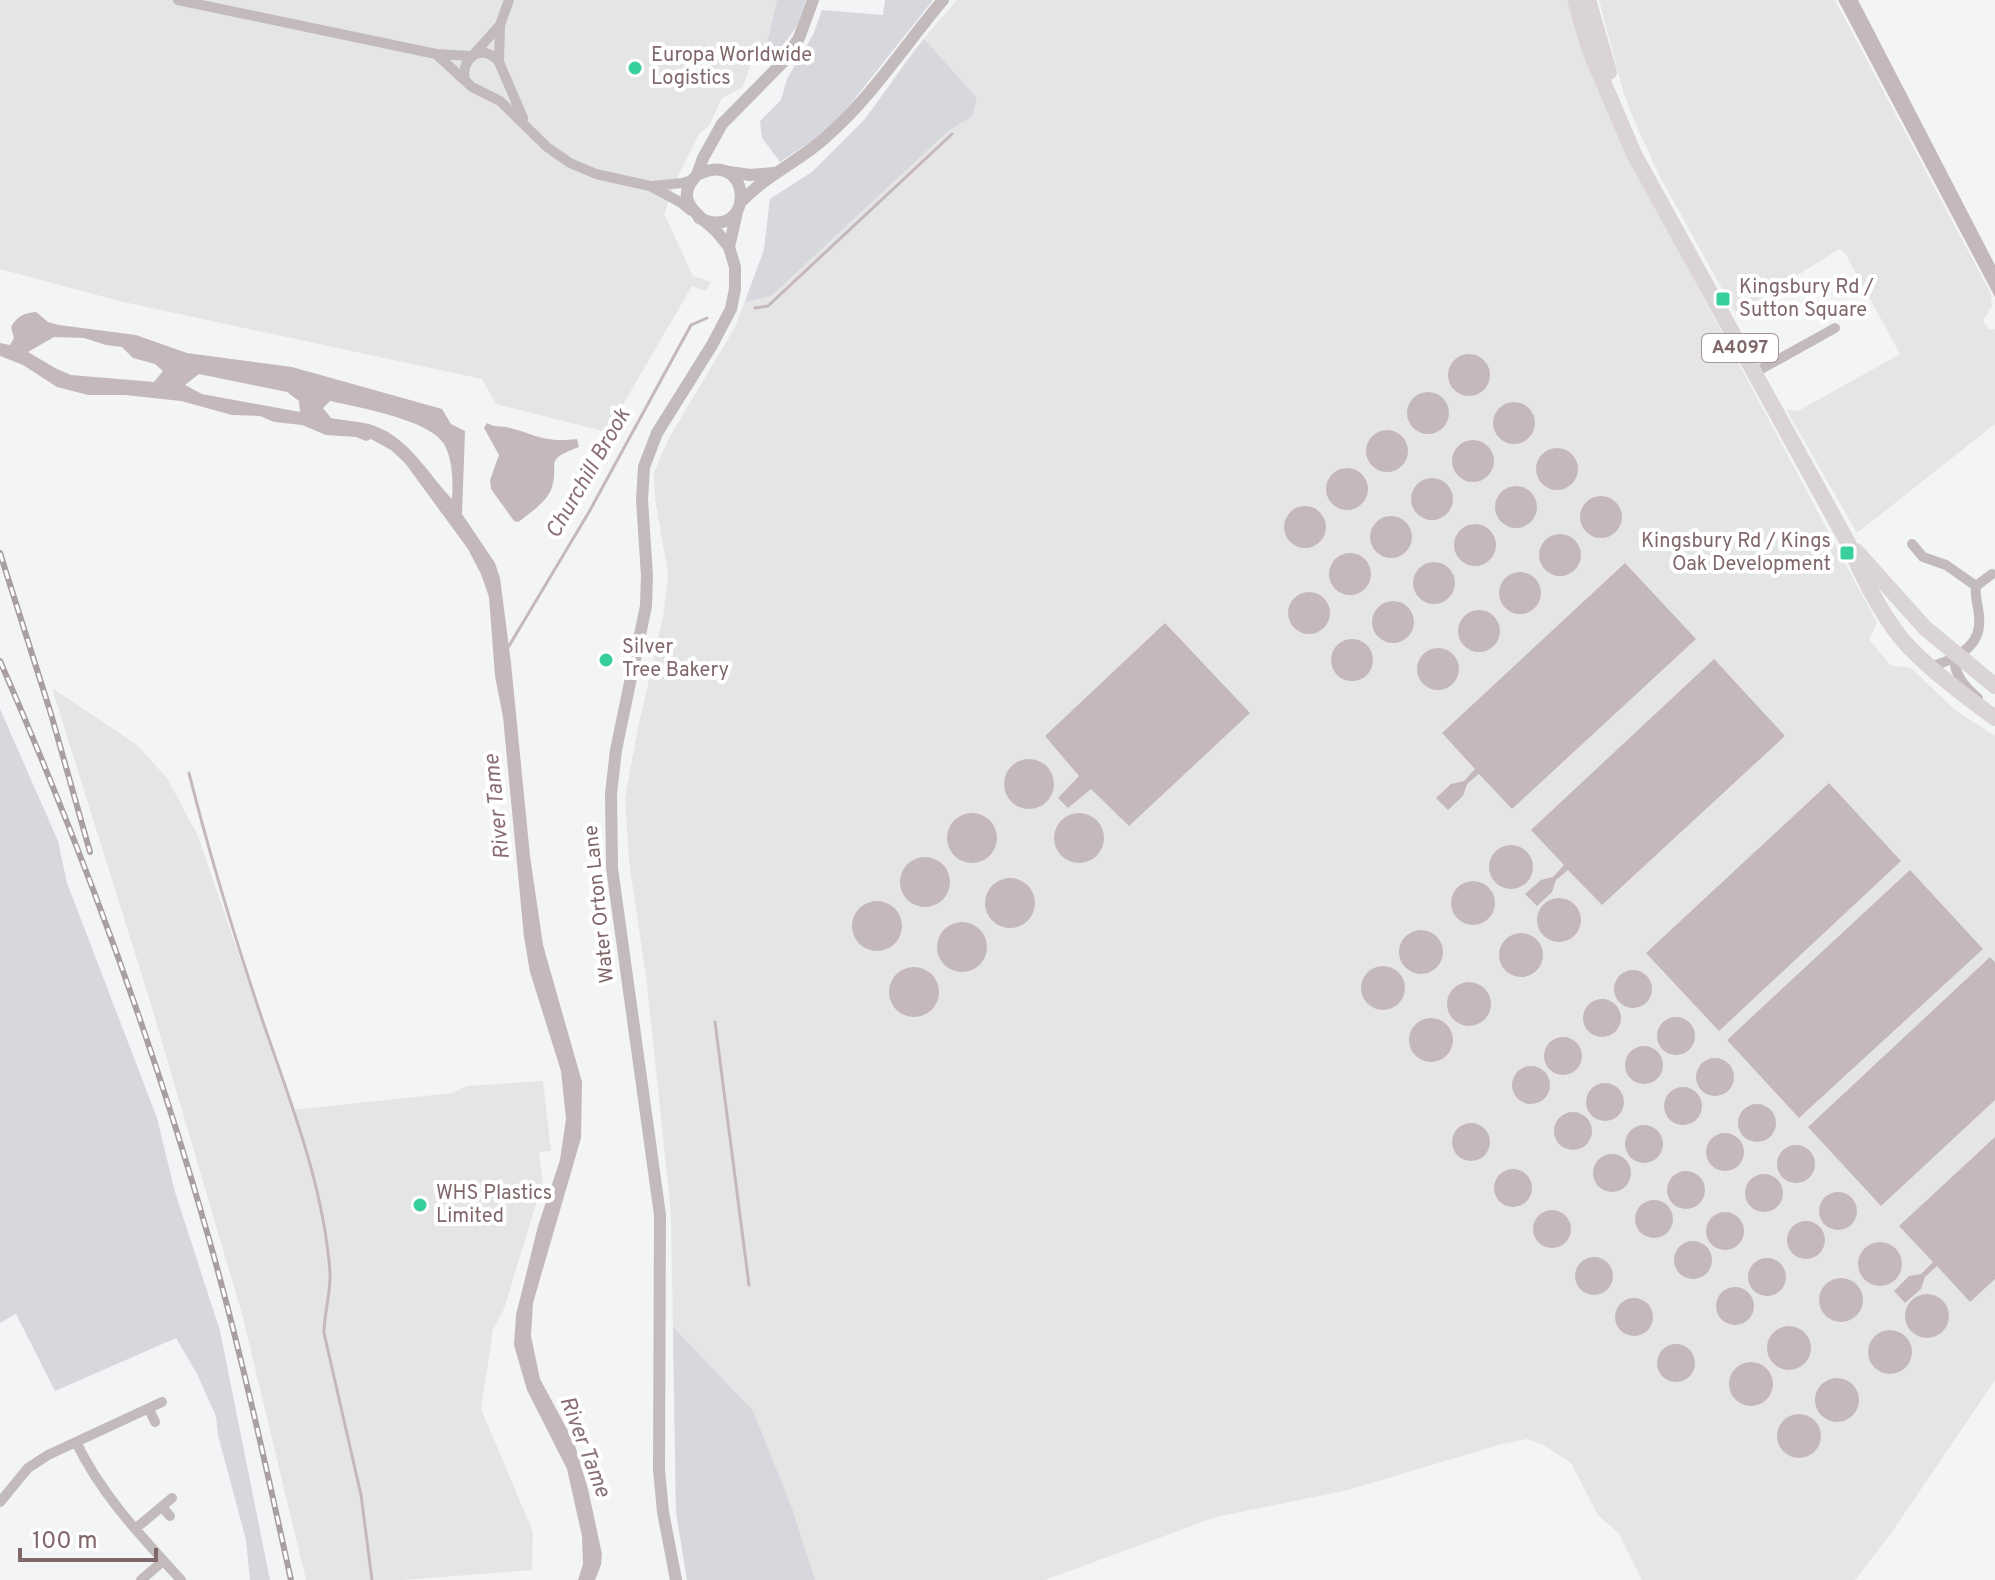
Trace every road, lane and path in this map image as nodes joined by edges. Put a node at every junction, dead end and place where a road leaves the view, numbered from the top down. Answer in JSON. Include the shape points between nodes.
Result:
{"nodes":[{"id":1,"x":178,"y":0,"type":"edge"},
{"id":2,"x":509,"y":0,"type":"edge"},
{"id":3,"x":813,"y":0,"type":"edge"},
{"id":4,"x":943,"y":0,"type":"edge"},
{"id":5,"x":1575,"y":0,"type":"edge"},
{"id":6,"x":1581,"y":0,"type":"edge"},
{"id":7,"x":1588,"y":0,"type":"edge"},
{"id":8,"x":500,"y":25,"type":"junction"},
{"id":9,"x":1590,"y":51,"type":"junction"},
{"id":10,"x":436,"y":54,"type":"junction"},
{"id":11,"x":472,"y":55,"type":"junction"},
{"id":12,"x":500,"y":66,"type":"junction"},
{"id":13,"x":466,"y":81,"type":"junction"},
{"id":14,"x":478,"y":90,"type":"junction"},
{"id":15,"x":526,"y":124,"type":"junction"},
{"id":16,"x":709,"y":146,"type":"junction"},
{"id":17,"x":1634,"y":154,"type":"junction"},
{"id":18,"x":724,"y":171,"type":"junction"},
{"id":19,"x":778,"y":173,"type":"junction"},
{"id":20,"x":694,"y":177,"type":"junction"},
{"id":21,"x":650,"y":186,"type":"junction"},
{"id":22,"x":739,"y":206,"type":"junction"},
{"id":23,"x":696,"y":215,"type":"junction"},
{"id":24,"x":729,"y":247,"type":"junction"},
{"id":25,"x":1835,"y":328,"type":"dead end"},
{"id":26,"x":1754,"y":373,"type":"junction"},
{"id":27,"x":1847,"y":541,"type":"junction"},
{"id":28,"x":1912,"y":544,"type":"dead end"},
{"id":29,"x":1865,"y":559,"type":"junction"},
{"id":30,"x":1992,"y":574,"type":"dead end"},
{"id":31,"x":1976,"y":586,"type":"junction"},
{"id":32,"x":1925,"y":628,"type":"junction"},
{"id":33,"x":1902,"y":639,"type":"junction"},
{"id":34,"x":1957,"y":658,"type":"junction"},
{"id":35,"x":1932,"y":666,"type":"junction"},
{"id":36,"x":1995,"y":686,"type":"edge"},
{"id":37,"x":1995,"y":711,"type":"edge"},
{"id":38,"x":1995,"y":718,"type":"edge"},
{"id":39,"x":162,"y":1402,"type":"dead end"},
{"id":40,"x":149,"y":1409,"type":"junction"},
{"id":41,"x":155,"y":1422,"type":"dead end"},
{"id":42,"x":76,"y":1442,"type":"junction"},
{"id":43,"x":172,"y":1498,"type":"dead end"},
{"id":44,"x":0,"y":1502,"type":"edge"},
{"id":45,"x":162,"y":1507,"type":"junction"},
{"id":46,"x":170,"y":1516,"type":"dead end"},
{"id":47,"x":135,"y":1529,"type":"junction"},
{"id":48,"x":163,"y":1561,"type":"junction"},
{"id":49,"x":141,"y":1580,"type":"edge"},
{"id":50,"x":181,"y":1580,"type":"edge"},
{"id":51,"x":676,"y":1580,"type":"edge"}],
"edges":[{"from":1,"to":10,"type":"street"},
{"from":2,"to":8,"type":"street"},
{"from":3,"to":16,"type":"street","via":[[784,61],[722,124]]},
{"from":4,"to":19,"type":"street","via":[[828,136]]},
{"from":5,"to":9,"type":"main road","number":"A4097"},
{"from":6,"to":9,"type":"main road"},
{"from":7,"to":17,"type":"main road","number":"A4097"},
{"from":8,"to":11,"type":"street"},
{"from":8,"to":12,"type":"street"},
{"from":9,"to":17,"type":"main road","number":"A4097"},
{"from":10,"to":11,"type":"street"},
{"from":10,"to":13,"type":"street"},
{"from":11,"to":12,"type":"street","via":[[487,53]]},
{"from":11,"to":13,"type":"street","via":[[463,69]]},
{"from":12,"to":14,"type":"street","via":[[496,85]]},
{"from":12,"to":15,"type":"street"},
{"from":13,"to":14,"type":"street"},
{"from":14,"to":15,"type":"street"},
{"from":15,"to":21,"type":"street","via":[[570,163]]},
{"from":16,"to":18,"type":"street","via":[[712,160]]},
{"from":16,"to":20,"type":"street"},
{"from":17,"to":26,"type":"main road","number":"A4097"},
{"from":18,"to":19,"type":"street"},
{"from":18,"to":20,"type":"street","via":[[707,170]]},
{"from":18,"to":22,"type":"street","via":[[741,188]]},
{"from":19,"to":22,"type":"street"},
{"from":20,"to":21,"type":"street"},
{"from":20,"to":23,"type":"street","via":[[688,202]]},
{"from":21,"to":23,"type":"street"},
{"from":22,"to":23,"type":"street","via":[[721,223]]},
{"from":22,"to":24,"type":"street","name":"Water Orton Lane"},
{"from":23,"to":24,"type":"street"},
{"from":24,"to":51,"type":"street","name":"Water Orton Lane","via":[[735,267],[731,309],[657,433],[644,467],[646,606],[611,794],[612,868],[660,1215],[659,1470]]},
{"from":25,"to":26,"type":"street"},
{"from":26,"to":27,"type":"main road","number":"A4097"},
{"from":27,"to":29,"type":"main road","number":"A4097"},
{"from":27,"to":33,"type":"main road","number":"A4097","via":[[1869,590]]},
{"from":28,"to":31,"type":"street","via":[[1923,557],[1946,565]]},
{"from":29,"to":32,"type":"main road","number":"A4097"},
{"from":29,"to":33,"type":"main road","via":[[1876,582],[1905,616]]},
{"from":30,"to":31,"type":"street"},
{"from":31,"to":34,"type":"street","via":[[1978,634]]},
{"from":32,"to":33,"type":"main road","via":[[1909,630]]},
{"from":32,"to":34,"type":"main road","number":"A4097"},
{"from":33,"to":35,"type":"main road","number":"A4097"},
{"from":34,"to":35,"type":"street"},
{"from":34,"to":36,"type":"main road","number":"A4097"},
{"from":34,"to":37,"type":"street","via":[[1954,666],[1960,677]]},
{"from":35,"to":38,"type":"main road","number":"A4097"},
{"from":39,"to":40,"type":"street"},
{"from":40,"to":41,"type":"street"},
{"from":40,"to":42,"type":"street"},
{"from":42,"to":44,"type":"street","via":[[28,1468]]},
{"from":42,"to":47,"type":"street"},
{"from":43,"to":45,"type":"street"},
{"from":45,"to":46,"type":"street"},
{"from":45,"to":47,"type":"street"},
{"from":47,"to":48,"type":"street"},
{"from":48,"to":49,"type":"street"},
{"from":48,"to":50,"type":"street"}]}
